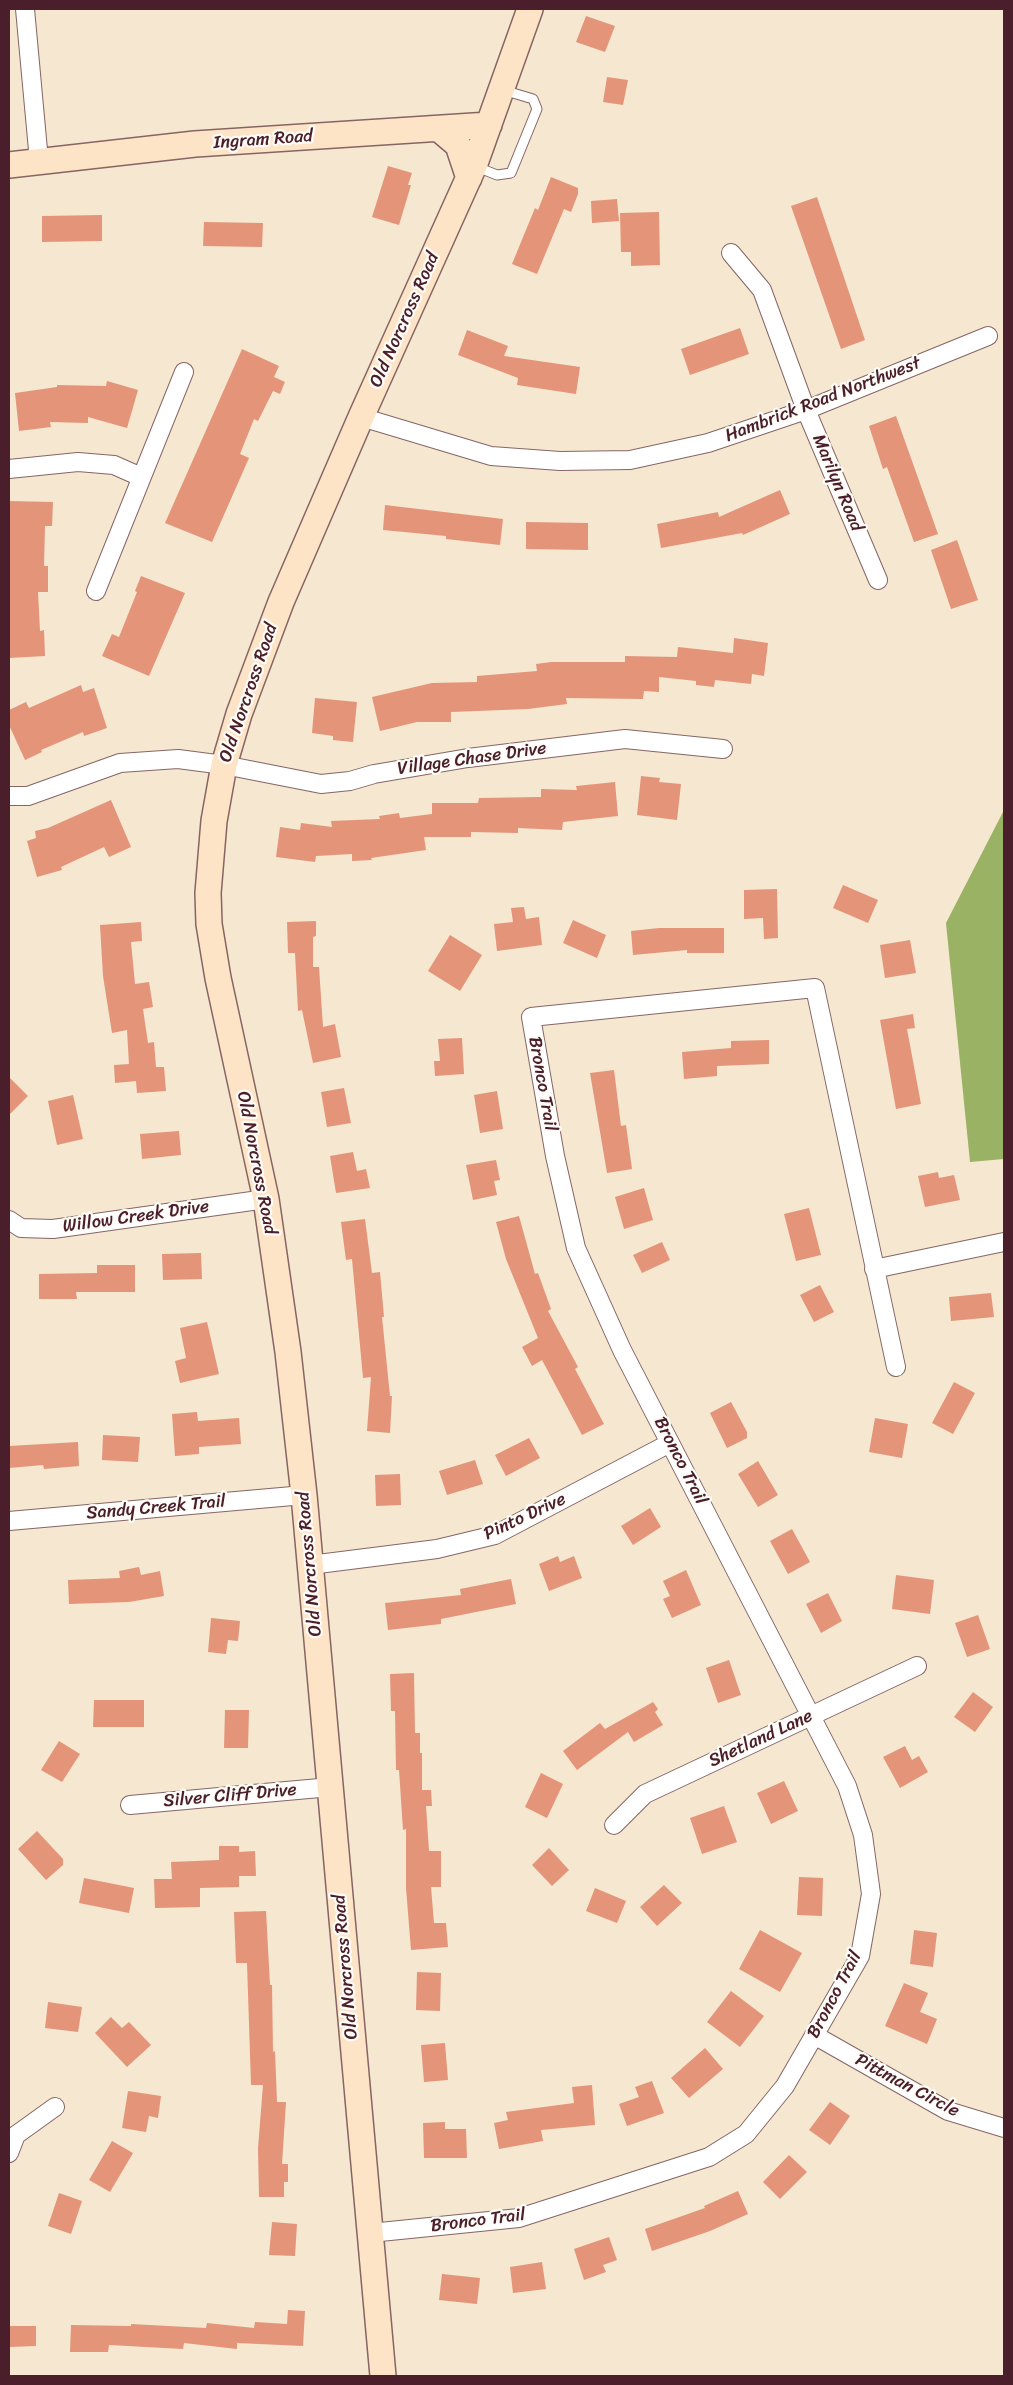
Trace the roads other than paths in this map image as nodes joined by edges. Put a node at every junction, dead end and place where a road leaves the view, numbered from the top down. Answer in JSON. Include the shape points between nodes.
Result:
{"nodes":[{"id":1,"x":24,"y":9,"type":"edge"},
{"id":2,"x":530,"y":9,"type":"edge"},
{"id":3,"x":504,"y":81,"type":"junction"},
{"id":4,"x":489,"y":125,"type":"junction"},
{"id":5,"x":439,"y":128,"type":"junction"},
{"id":6,"x":38,"y":160,"type":"junction"},
{"id":7,"x":9,"y":164,"type":"edge"},
{"id":8,"x":471,"y":172,"type":"junction"},
{"id":9,"x":731,"y":253,"type":"dead end"},
{"id":10,"x":988,"y":336,"type":"dead end"},
{"id":11,"x":184,"y":372,"type":"dead end"},
{"id":12,"x":806,"y":410,"type":"junction"},
{"id":13,"x":361,"y":417,"type":"junction"},
{"id":14,"x":9,"y":468,"type":"edge"},
{"id":15,"x":141,"y":477,"type":"junction"},
{"id":16,"x":878,"y":580,"type":"dead end"},
{"id":17,"x":96,"y":591,"type":"dead end"},
{"id":18,"x":723,"y":749,"type":"dead end"},
{"id":19,"x":224,"y":765,"type":"junction"},
{"id":20,"x":9,"y":796,"type":"edge"},
{"id":21,"x":266,"y":1199,"type":"junction"},
{"id":22,"x":9,"y":1220,"type":"edge"},
{"id":23,"x":1004,"y":1242,"type":"edge"},
{"id":24,"x":874,"y":1269,"type":"junction"},
{"id":25,"x":896,"y":1367,"type":"dead end"},
{"id":26,"x":670,"y":1443,"type":"junction"},
{"id":27,"x":304,"y":1495,"type":"junction"},
{"id":28,"x":9,"y":1521,"type":"edge"},
{"id":29,"x":310,"y":1565,"type":"junction"},
{"id":30,"x":917,"y":1666,"type":"dead end"},
{"id":31,"x":812,"y":1714,"type":"junction"},
{"id":32,"x":331,"y":1788,"type":"junction"},
{"id":33,"x":130,"y":1805,"type":"dead end"},
{"id":34,"x":614,"y":1826,"type":"dead end"},
{"id":35,"x":814,"y":2035,"type":"junction"},
{"id":36,"x":55,"y":2107,"type":"dead end"},
{"id":37,"x":1004,"y":2128,"type":"edge"},
{"id":38,"x":9,"y":2153,"type":"edge"},
{"id":39,"x":370,"y":2233,"type":"junction"},
{"id":40,"x":383,"y":2376,"type":"edge"}],
"edges":[{"from":1,"to":6,"type":"street"},
{"from":2,"to":3,"type":"street","name":"Old Norcross Road"},
{"from":3,"to":4,"type":"street","name":"Old Norcross Road"},
{"from":3,"to":5,"type":"street","via":[[465,117]]},
{"from":3,"to":8,"type":"lane","via":[[533,99],[537,109],[511,173]]},
{"from":4,"to":5,"type":"street","name":"Ingram Road"},
{"from":4,"to":8,"type":"street","name":"Old Norcross Road"},
{"from":5,"to":6,"type":"street","name":"Ingram Road","via":[[195,144]]},
{"from":5,"to":8,"type":"street","via":[[458,145]]},
{"from":6,"to":7,"type":"street","name":"Ingram Road"},
{"from":8,"to":13,"type":"street","name":"Old Norcross Road"},
{"from":9,"to":12,"type":"street","name":"Marilyn Road","via":[[762,290]]},
{"from":10,"to":12,"type":"street","name":"Hambrick Road Northwest"},
{"from":11,"to":15,"type":"street"},
{"from":12,"to":13,"type":"street","name":"Hambrick Road Northwest","via":[[698,445],[630,460],[586,461],[491,456]]},
{"from":12,"to":16,"type":"street","name":"Marilyn Road"},
{"from":13,"to":19,"type":"street","name":"Old Norcross Road","via":[[281,602],[239,714]]},
{"from":14,"to":15,"type":"street","via":[[78,462],[114,465]]},
{"from":15,"to":17,"type":"street"},
{"from":18,"to":19,"type":"street","name":"Village Chase Drive","via":[[625,739],[468,758],[321,784]]},
{"from":19,"to":20,"type":"street","name":"Village Chase Drive","via":[[178,759],[120,763],[28,796]]},
{"from":19,"to":21,"type":"street","name":"Old Norcross Road","via":[[214,822],[208,893],[209,924]]},
{"from":21,"to":22,"type":"street","name":"Willow Creek Drive","via":[[53,1229],[21,1228]]},
{"from":21,"to":27,"type":"street","name":"Old Norcross Road"},
{"from":23,"to":24,"type":"street"},
{"from":24,"to":25,"type":"street","name":"Bronco Trail"},
{"from":24,"to":26,"type":"street","name":"Bronco Trail","via":[[815,988],[531,1017],[555,1156],[576,1248],[622,1350]]},
{"from":26,"to":29,"type":"street","name":"Pinto Drive","via":[[495,1535],[437,1549]]},
{"from":26,"to":31,"type":"street","name":"Bronco Trail"},
{"from":27,"to":28,"type":"street","name":"Sandy Creek Trail"},
{"from":27,"to":29,"type":"street","name":"Old Norcross Road"},
{"from":29,"to":32,"type":"street","name":"Old Norcross Road"},
{"from":30,"to":31,"type":"street","name":"Shetland Lane"},
{"from":31,"to":34,"type":"street","name":"Shetland Lane","via":[[645,1794]]},
{"from":31,"to":35,"type":"street","name":"Bronco Trail","via":[[847,1786],[863,1835],[871,1894],[860,1956]]},
{"from":32,"to":33,"type":"street","name":"Silver Cliff Drive"},
{"from":32,"to":39,"type":"street","name":"Old Norcross Road"},
{"from":35,"to":37,"type":"street","name":"Pittman Circle","via":[[948,2111]]},
{"from":35,"to":39,"type":"street","name":"Bronco Trail","via":[[785,2086],[746,2134],[709,2156],[519,2218]]},
{"from":36,"to":38,"type":"street","via":[[16,2135]]},
{"from":39,"to":40,"type":"street","name":"Old Norcross Road"}]}
